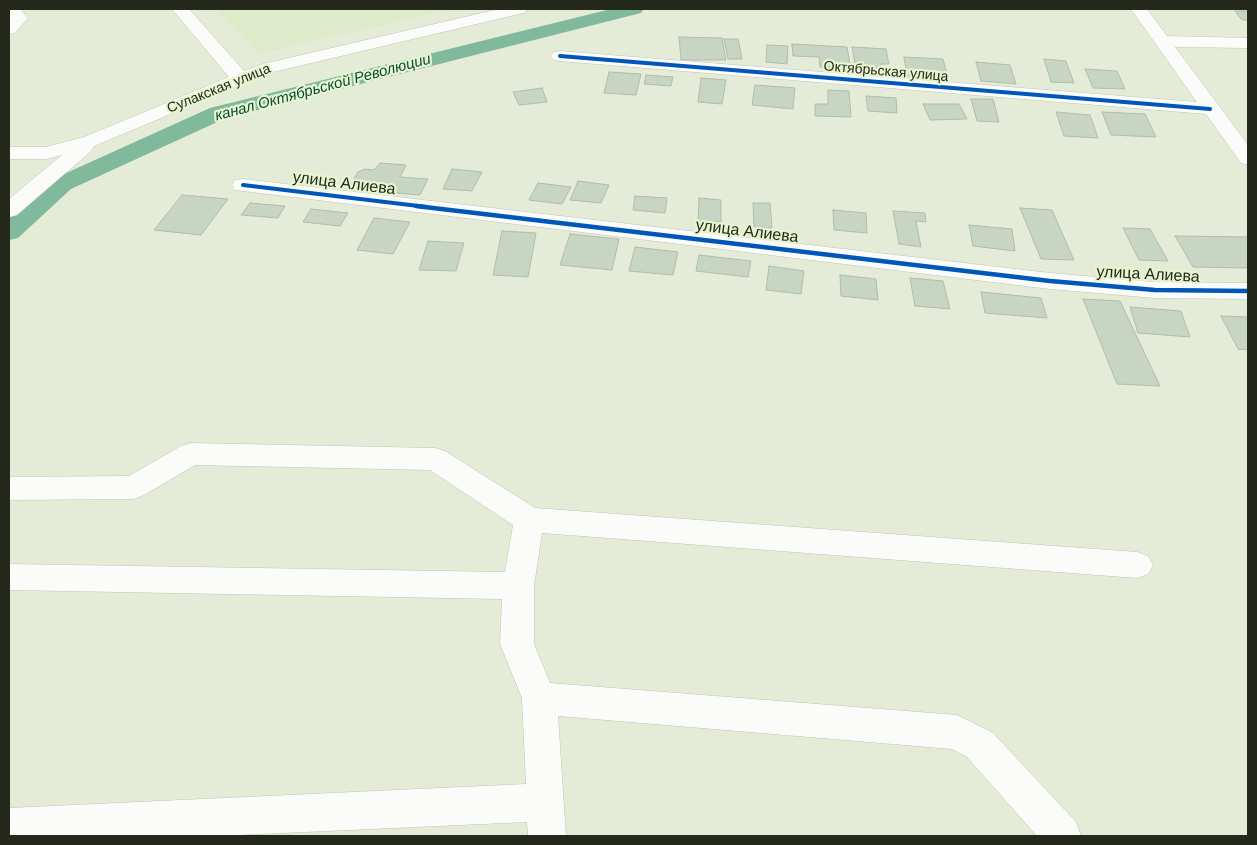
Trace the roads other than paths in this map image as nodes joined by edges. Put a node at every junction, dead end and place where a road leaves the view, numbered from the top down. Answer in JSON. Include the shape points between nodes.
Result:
{"nodes":[{"id":1,"x":180,"y":9,"type":"edge"},
{"id":2,"x":519,"y":9,"type":"edge"},
{"id":3,"x":1139,"y":9,"type":"edge"},
{"id":4,"x":9,"y":11,"type":"edge"},
{"id":5,"x":9,"y":29,"type":"edge"},
{"id":6,"x":1163,"y":41,"type":"junction"},
{"id":7,"x":1248,"y":43,"type":"edge"},
{"id":8,"x":560,"y":56,"type":"dead end"},
{"id":9,"x":241,"y":79,"type":"junction"},
{"id":10,"x":1210,"y":110,"type":"junction"},
{"id":11,"x":91,"y":141,"type":"junction"},
{"id":12,"x":9,"y":153,"type":"edge"},
{"id":13,"x":1248,"y":159,"type":"edge"},
{"id":14,"x":243,"y":185,"type":"dead end"},
{"id":15,"x":9,"y":210,"type":"edge"},
{"id":16,"x":1248,"y":291,"type":"edge"},
{"id":17,"x":9,"y":489,"type":"edge"},
{"id":18,"x":529,"y":520,"type":"junction"},
{"id":19,"x":1137,"y":565,"type":"dead end"},
{"id":20,"x":9,"y":577,"type":"edge"},
{"id":21,"x":518,"y":586,"type":"junction"},
{"id":22,"x":539,"y":698,"type":"junction"},
{"id":23,"x":546,"y":819,"type":"edge"},
{"id":24,"x":9,"y":827,"type":"edge"},
{"id":25,"x":1062,"y":836,"type":"edge"}],
"edges":[{"from":1,"to":9,"type":"street"},
{"from":2,"to":9,"type":"street","name":"Сулакская улица","via":[[264,70]]},
{"from":3,"to":6,"type":"street"},
{"from":4,"to":5,"type":"street","via":[[20,18]]},
{"from":6,"to":7,"type":"street"},
{"from":6,"to":10,"type":"street"},
{"from":8,"to":10,"type":"street","name":"Октябрьская улица"},
{"from":9,"to":11,"type":"street","name":"Сулакская улица"},
{"from":10,"to":13,"type":"street"},
{"from":11,"to":12,"type":"street","name":"Сулакская улица","via":[[47,152]]},
{"from":11,"to":15,"type":"street"},
{"from":14,"to":16,"type":"street","name":"улица Алиева","via":[[1050,281],[1156,290]]},
{"from":17,"to":18,"type":"street","via":[[134,488],[191,454],[435,459]]},
{"from":18,"to":19,"type":"street"},
{"from":18,"to":21,"type":"street"},
{"from":20,"to":21,"type":"street"},
{"from":21,"to":22,"type":"street","via":[[518,644]]},
{"from":22,"to":23,"type":"street"},
{"from":22,"to":25,"type":"street","via":[[957,732],[980,745]]},
{"from":23,"to":24,"type":"street"}]}
